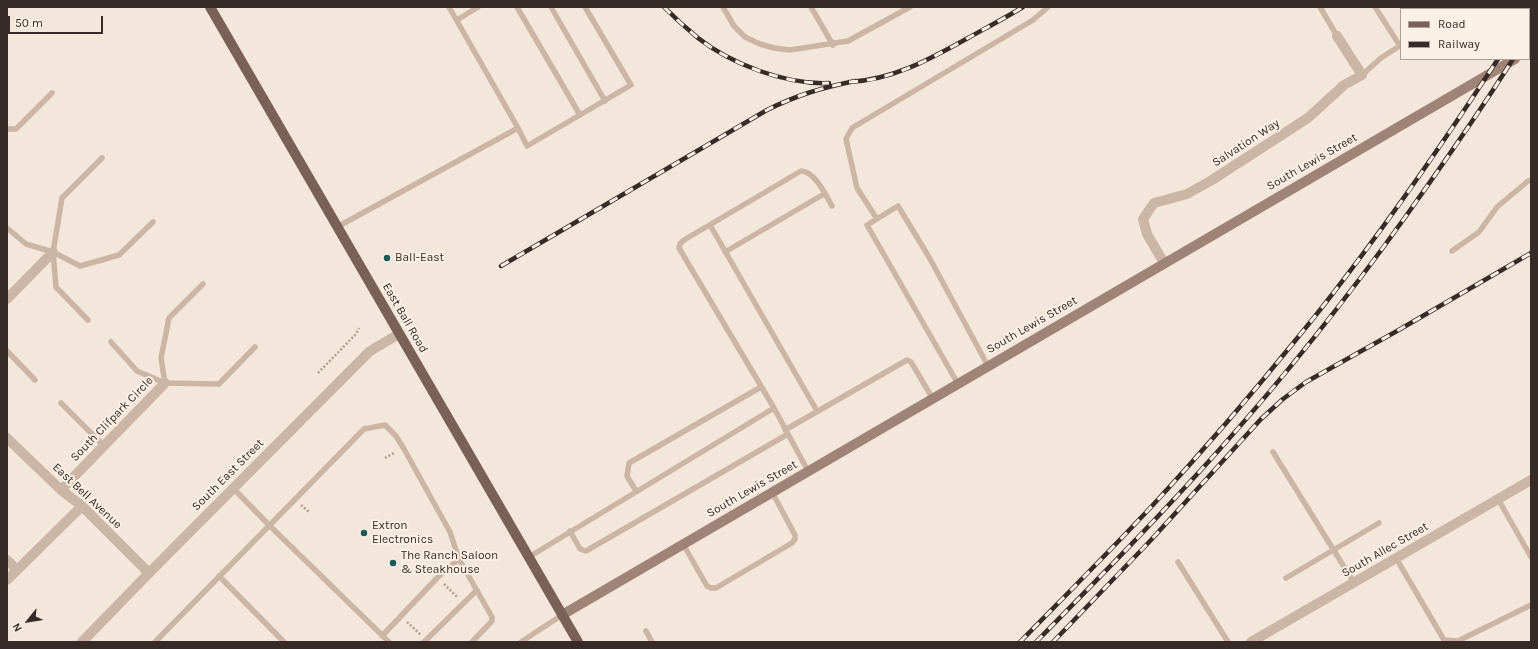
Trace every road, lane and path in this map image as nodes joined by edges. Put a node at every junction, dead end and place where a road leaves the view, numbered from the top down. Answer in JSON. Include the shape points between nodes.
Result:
{"nodes":[{"id":1,"x":210,"y":7,"type":"edge"},
{"id":2,"x":450,"y":7,"type":"edge"},
{"id":3,"x":478,"y":7,"type":"edge"},
{"id":4,"x":517,"y":7,"type":"edge"},
{"id":5,"x":551,"y":7,"type":"edge"},
{"id":6,"x":585,"y":7,"type":"edge"},
{"id":7,"x":723,"y":7,"type":"edge"},
{"id":8,"x":811,"y":7,"type":"edge"},
{"id":9,"x":910,"y":7,"type":"edge"},
{"id":10,"x":1048,"y":7,"type":"edge"},
{"id":11,"x":1320,"y":7,"type":"edge"},
{"id":12,"x":1375,"y":7,"type":"edge"},
{"id":13,"x":457,"y":20,"type":"junction"},
{"id":14,"x":1337,"y":36,"type":"joint"},
{"id":15,"x":833,"y":45,"type":"junction"},
{"id":16,"x":1400,"y":45,"type":"edge"},
{"id":17,"x":1514,"y":60,"type":"edge"},
{"id":18,"x":1362,"y":75,"type":"junction"},
{"id":19,"x":52,"y":93,"type":"dead end"},
{"id":20,"x":604,"y":101,"type":"junction"},
{"id":21,"x":580,"y":115,"type":"junction"},
{"id":22,"x":518,"y":128,"type":"junction"},
{"id":23,"x":7,"y":129,"type":"edge"},
{"id":24,"x":102,"y":158,"type":"dead end"},
{"id":25,"x":1531,"y":180,"type":"edge"},
{"id":26,"x":824,"y":194,"type":"junction"},
{"id":27,"x":832,"y":206,"type":"dead end"},
{"id":28,"x":877,"y":219,"type":"junction"},
{"id":29,"x":153,"y":222,"type":"dead end"},
{"id":30,"x":710,"y":225,"type":"junction"},
{"id":31,"x":337,"y":227,"type":"junction"},
{"id":32,"x":7,"y":228,"type":"edge"},
{"id":33,"x":1452,"y":251,"type":"dead end"},
{"id":34,"x":53,"y":252,"type":"junction"},
{"id":35,"x":725,"y":252,"type":"junction"},
{"id":36,"x":1164,"y":263,"type":"junction"},
{"id":37,"x":203,"y":284,"type":"dead end"},
{"id":38,"x":7,"y":299,"type":"edge"},
{"id":39,"x":88,"y":320,"type":"dead end"},
{"id":40,"x":359,"y":328,"type":"dead end"},
{"id":41,"x":399,"y":334,"type":"junction"},
{"id":42,"x":110,"y":342,"type":"dead end"},
{"id":43,"x":255,"y":347,"type":"dead end"},
{"id":44,"x":7,"y":351,"type":"edge"},
{"id":45,"x":988,"y":366,"type":"junction"},
{"id":46,"x":318,"y":373,"type":"dead end"},
{"id":47,"x":35,"y":380,"type":"dead end"},
{"id":48,"x":165,"y":384,"type":"junction"},
{"id":49,"x":958,"y":384,"type":"junction"},
{"id":50,"x":761,"y":387,"type":"junction"},
{"id":51,"x":933,"y":398,"type":"junction"},
{"id":52,"x":61,"y":403,"type":"dead end"},
{"id":53,"x":774,"y":408,"type":"junction"},
{"id":54,"x":817,"y":411,"type":"junction"},
{"id":55,"x":786,"y":432,"type":"junction"},
{"id":56,"x":7,"y":438,"type":"edge"},
{"id":57,"x":104,"y":446,"type":"junction"},
{"id":58,"x":1273,"y":452,"type":"dead end"},
{"id":59,"x":394,"y":453,"type":"dead end"},
{"id":60,"x":385,"y":458,"type":"dead end"},
{"id":61,"x":808,"y":471,"type":"junction"},
{"id":62,"x":1531,"y":480,"type":"edge"},
{"id":63,"x":233,"y":488,"type":"junction"},
{"id":64,"x":61,"y":490,"type":"junction"},
{"id":65,"x":636,"y":491,"type":"junction"},
{"id":66,"x":772,"y":492,"type":"junction"},
{"id":67,"x":1498,"y":499,"type":"junction"},
{"id":68,"x":300,"y":504,"type":"dead end"},
{"id":69,"x":82,"y":506,"type":"junction"},
{"id":70,"x":310,"y":511,"type":"dead end"},
{"id":71,"x":1379,"y":523,"type":"dead end"},
{"id":72,"x":269,"y":525,"type":"junction"},
{"id":73,"x":570,"y":531,"type":"junction"},
{"id":74,"x":683,"y":544,"type":"junction"},
{"id":75,"x":1333,"y":550,"type":"junction"},
{"id":76,"x":529,"y":557,"type":"junction"},
{"id":77,"x":1531,"y":557,"type":"edge"},
{"id":78,"x":1396,"y":558,"type":"junction"},
{"id":79,"x":459,"y":559,"type":"junction"},
{"id":80,"x":7,"y":560,"type":"edge"},
{"id":81,"x":1178,"y":562,"type":"dead end"},
{"id":82,"x":17,"y":570,"type":"junction"},
{"id":83,"x":149,"y":573,"type":"junction"},
{"id":84,"x":219,"y":576,"type":"junction"},
{"id":85,"x":1286,"y":578,"type":"dead end"},
{"id":86,"x":7,"y":580,"type":"edge"},
{"id":87,"x":1354,"y":583,"type":"junction"},
{"id":88,"x":444,"y":584,"type":"dead end"},
{"id":89,"x":477,"y":590,"type":"junction"},
{"id":90,"x":458,"y":598,"type":"dead end"},
{"id":91,"x":1531,"y":605,"type":"edge"},
{"id":92,"x":562,"y":615,"type":"junction"},
{"id":93,"x":407,"y":621,"type":"dead end"},
{"id":94,"x":646,"y":631,"type":"dead end"},
{"id":95,"x":382,"y":636,"type":"junction"},
{"id":96,"x":422,"y":636,"type":"dead end"},
{"id":97,"x":1444,"y":641,"type":"edge"},
{"id":98,"x":82,"y":642,"type":"edge"},
{"id":99,"x":155,"y":642,"type":"edge"},
{"id":100,"x":284,"y":642,"type":"edge"},
{"id":101,"x":389,"y":642,"type":"edge"},
{"id":102,"x":424,"y":642,"type":"edge"},
{"id":103,"x":472,"y":642,"type":"edge"},
{"id":104,"x":520,"y":642,"type":"edge"},
{"id":105,"x":578,"y":642,"type":"edge"},
{"id":106,"x":652,"y":642,"type":"edge"},
{"id":107,"x":1228,"y":642,"type":"edge"},
{"id":108,"x":1251,"y":642,"type":"edge"}],
"edges":[{"from":1,"to":31,"type":"main road","name":"East Ball Road"},
{"from":2,"to":13,"type":"lane"},
{"from":3,"to":13,"type":"lane"},
{"from":4,"to":21,"type":"lane"},
{"from":5,"to":20,"type":"lane"},
{"from":6,"to":20,"type":"lane","via":[[631,85]]},
{"from":7,"to":15,"type":"lane","via":[[734,26],[745,37],[760,44],[790,50]]},
{"from":8,"to":15,"type":"lane"},
{"from":9,"to":15,"type":"lane","via":[[860,36]]},
{"from":10,"to":28,"type":"lane","via":[[1033,20],[852,128],[846,139],[857,188]]},
{"from":11,"to":14,"type":"lane"},
{"from":12,"to":16,"type":"lane"},
{"from":13,"to":22,"type":"lane"},
{"from":14,"to":18,"type":"street"},
{"from":16,"to":18,"type":"lane"},
{"from":17,"to":36,"type":"main road","name":"South Lewis Street"},
{"from":18,"to":36,"type":"street","name":"Salvation Way","via":[[1344,86],[1299,124],[1212,180],[1187,194],[1154,203],[1143,218],[1147,234]]},
{"from":19,"to":23,"type":"lane","via":[[16,129]]},
{"from":20,"to":21,"type":"lane"},
{"from":21,"to":22,"type":"lane","via":[[527,146]]},
{"from":22,"to":31,"type":"lane"},
{"from":24,"to":34,"type":"lane","via":[[62,198]]},
{"from":25,"to":33,"type":"lane","via":[[1497,207],[1479,232]]},
{"from":26,"to":27,"type":"lane"},
{"from":26,"to":30,"type":"lane","via":[[814,177],[808,172],[801,171]]},
{"from":26,"to":35,"type":"lane"},
{"from":28,"to":45,"type":"lane","via":[[898,206],[929,257]]},
{"from":28,"to":49,"type":"lane","via":[[868,225]]},
{"from":29,"to":34,"type":"lane","via":[[119,255],[80,266]]},
{"from":30,"to":35,"type":"lane"},
{"from":30,"to":50,"type":"lane","via":[[684,240],[679,248]]},
{"from":31,"to":41,"type":"main road","name":"East Ball Road"},
{"from":32,"to":34,"type":"lane","via":[[26,244]]},
{"from":34,"to":38,"type":"street"},
{"from":34,"to":39,"type":"lane","via":[[56,287]]},
{"from":35,"to":54,"type":"lane"},
{"from":36,"to":45,"type":"main road","name":"South Lewis Street"},
{"from":37,"to":48,"type":"lane","via":[[169,318],[161,358]]},
{"from":40,"to":46,"type":"path"},
{"from":41,"to":63,"type":"street","name":"South East Street","via":[[370,351]]},
{"from":41,"to":76,"type":"main road","name":"East Ball Road"},
{"from":42,"to":48,"type":"lane","via":[[137,371]]},
{"from":43,"to":48,"type":"lane","via":[[219,384]]},
{"from":44,"to":47,"type":"lane"},
{"from":45,"to":49,"type":"main road","name":"South Lewis Street"},
{"from":48,"to":57,"type":"street","name":"South Clifpark Circle"},
{"from":49,"to":51,"type":"main road","name":"South Lewis Street"},
{"from":50,"to":53,"type":"lane"},
{"from":50,"to":65,"type":"lane","via":[[629,463],[627,476]]},
{"from":51,"to":54,"type":"lane","via":[[911,362],[907,360]]},
{"from":51,"to":61,"type":"main road","name":"South Lewis Street"},
{"from":52,"to":57,"type":"lane"},
{"from":53,"to":55,"type":"lane"},
{"from":53,"to":65,"type":"lane"},
{"from":54,"to":55,"type":"lane"},
{"from":55,"to":61,"type":"lane"},
{"from":55,"to":73,"type":"lane","via":[[586,550],[580,549]]},
{"from":56,"to":64,"type":"street","name":"East Bell Avenue"},
{"from":57,"to":64,"type":"street","name":"South Clifpark Circle"},
{"from":58,"to":75,"type":"lane"},
{"from":59,"to":60,"type":"path"},
{"from":61,"to":66,"type":"main road","name":"South Lewis Street"},
{"from":62,"to":67,"type":"street","name":"South Allec Street"},
{"from":63,"to":72,"type":"lane"},
{"from":63,"to":83,"type":"street","name":"South East Street"},
{"from":64,"to":69,"type":"street","name":"East Bell Avenue"},
{"from":65,"to":73,"type":"lane"},
{"from":66,"to":74,"type":"main road","name":"South Lewis Street"},
{"from":66,"to":74,"type":"lane","via":[[795,539],[716,588],[707,586]]},
{"from":67,"to":77,"type":"lane"},
{"from":67,"to":78,"type":"street","name":"South Allec Street"},
{"from":68,"to":70,"type":"path"},
{"from":69,"to":82,"type":"street"},
{"from":69,"to":83,"type":"street","name":"East Bell Avenue"},
{"from":71,"to":75,"type":"lane"},
{"from":72,"to":79,"type":"lane","via":[[364,429],[385,425],[396,436],[450,532]]},
{"from":72,"to":84,"type":"lane"},
{"from":72,"to":95,"type":"lane"},
{"from":73,"to":76,"type":"lane"},
{"from":74,"to":92,"type":"main road","name":"South Lewis Street"},
{"from":75,"to":85,"type":"lane"},
{"from":75,"to":87,"type":"lane"},
{"from":76,"to":92,"type":"main road","name":"East Ball Road"},
{"from":78,"to":87,"type":"street","name":"South Allec Street"},
{"from":78,"to":97,"type":"lane"},
{"from":79,"to":89,"type":"lane"},
{"from":79,"to":95,"type":"lane","via":[[437,578]]},
{"from":80,"to":82,"type":"street"},
{"from":81,"to":107,"type":"lane"},
{"from":82,"to":86,"type":"street"},
{"from":83,"to":98,"type":"street","name":"South East Street"},
{"from":84,"to":99,"type":"lane"},
{"from":84,"to":100,"type":"lane"},
{"from":87,"to":108,"type":"street","name":"South Allec Street"},
{"from":88,"to":90,"type":"path"},
{"from":89,"to":102,"type":"lane"},
{"from":89,"to":103,"type":"lane","via":[[491,613],[492,621]]},
{"from":91,"to":97,"type":"lane","via":[[1458,641]]},
{"from":92,"to":104,"type":"lane"},
{"from":92,"to":105,"type":"main road","name":"East Ball Road"},
{"from":93,"to":96,"type":"path"},
{"from":94,"to":106,"type":"lane"},
{"from":95,"to":101,"type":"lane"}]}
